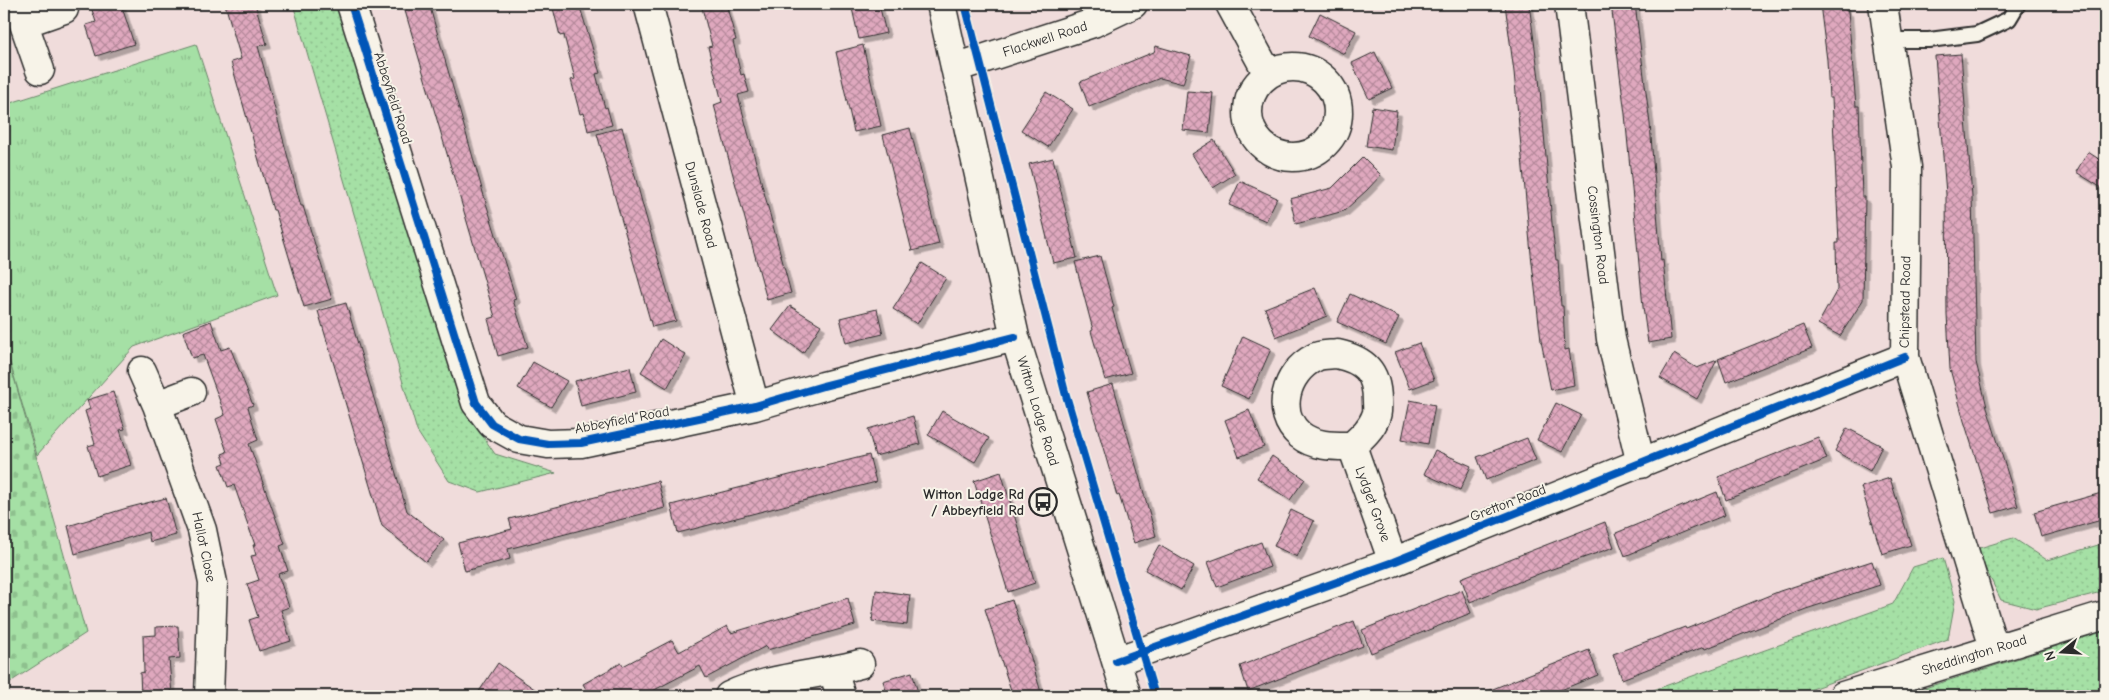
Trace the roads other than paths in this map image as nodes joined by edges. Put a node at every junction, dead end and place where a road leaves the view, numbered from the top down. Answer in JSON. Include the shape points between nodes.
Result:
{"nodes":[{"id":1,"x":351,"y":4,"type":"edge"},
{"id":2,"x":648,"y":4,"type":"edge"},
{"id":3,"x":941,"y":4,"type":"edge"},
{"id":4,"x":1133,"y":4,"type":"edge"},
{"id":5,"x":1230,"y":4,"type":"edge"},
{"id":6,"x":1568,"y":4,"type":"edge"},
{"id":7,"x":1883,"y":4,"type":"edge"},
{"id":8,"x":2018,"y":4,"type":"edge"},
{"id":9,"x":64,"y":10,"type":"dead end"},
{"id":10,"x":21,"y":14,"type":"edge"},
{"id":11,"x":1888,"y":40,"type":"junction"},
{"id":12,"x":955,"y":68,"type":"junction"},
{"id":13,"x":40,"y":70,"type":"dead end"},
{"id":14,"x":1267,"y":72,"type":"dead end"},
{"id":15,"x":1015,"y":337,"type":"junction"},
{"id":16,"x":1905,"y":357,"type":"junction"},
{"id":17,"x":142,"y":370,"type":"dead end"},
{"id":18,"x":191,"y":392,"type":"dead end"},
{"id":19,"x":157,"y":405,"type":"junction"},
{"id":20,"x":755,"y":406,"type":"junction"},
{"id":21,"x":1352,"y":446,"type":"dead end"},
{"id":22,"x":1641,"y":464,"type":"junction"},
{"id":23,"x":1393,"y":562,"type":"junction"},
{"id":24,"x":2105,"y":615,"type":"edge"},
{"id":25,"x":1994,"y":648,"type":"junction"},
{"id":26,"x":1116,"y":661,"type":"junction"},
{"id":27,"x":860,"y":664,"type":"dead end"},
{"id":28,"x":837,"y":684,"type":"edge"},
{"id":29,"x":209,"y":696,"type":"edge"},
{"id":30,"x":730,"y":696,"type":"edge"},
{"id":31,"x":1127,"y":696,"type":"edge"},
{"id":32,"x":1843,"y":696,"type":"edge"}],
"edges":[{"from":1,"to":20,"type":"street","name":"Abbeyfield Road","via":[[476,403],[492,424],[519,439],[548,444],[581,443]]},
{"from":2,"to":20,"type":"street","name":"Dunslade Road"},
{"from":3,"to":12,"type":"street","name":"Witton Lodge Road"},
{"from":4,"to":12,"type":"street","name":"Flackwell Road","via":[[1093,23]]},
{"from":5,"to":14,"type":"street"},
{"from":6,"to":22,"type":"street","name":"Cossington Road","via":[[1611,339]]},
{"from":7,"to":11,"type":"street","name":"Chipstead Road"},
{"from":8,"to":11,"type":"lane","via":[[2009,19],[1977,34],[1929,40]]},
{"from":9,"to":10,"type":"street"},
{"from":10,"to":13,"type":"street"},
{"from":11,"to":16,"type":"street","name":"Chipstead Road","via":[[1906,167]]},
{"from":12,"to":15,"type":"street","name":"Witton Lodge Road"},
{"from":15,"to":20,"type":"street","name":"Abbeyfield Road"},
{"from":15,"to":26,"type":"street","name":"Witton Lodge Road"},
{"from":16,"to":22,"type":"street","name":"Gretton Road"},
{"from":16,"to":25,"type":"street","name":"Chipstead Road"},
{"from":17,"to":19,"type":"street","name":"Hallot Close"},
{"from":18,"to":19,"type":"street"},
{"from":19,"to":29,"type":"street","name":"Hallot Close","via":[[202,530],[213,584]]},
{"from":21,"to":23,"type":"street","name":"Lydget Grove"},
{"from":22,"to":23,"type":"street","name":"Gretton Road"},
{"from":23,"to":26,"type":"street","name":"Gretton Road"},
{"from":24,"to":25,"type":"street","name":"Sheddington Road"},
{"from":25,"to":32,"type":"street","name":"Sheddington Road"},
{"from":26,"to":31,"type":"street","name":"Witton Lodge Road"},
{"from":27,"to":28,"type":"street"},
{"from":28,"to":30,"type":"street","via":[[746,688]]}]}
